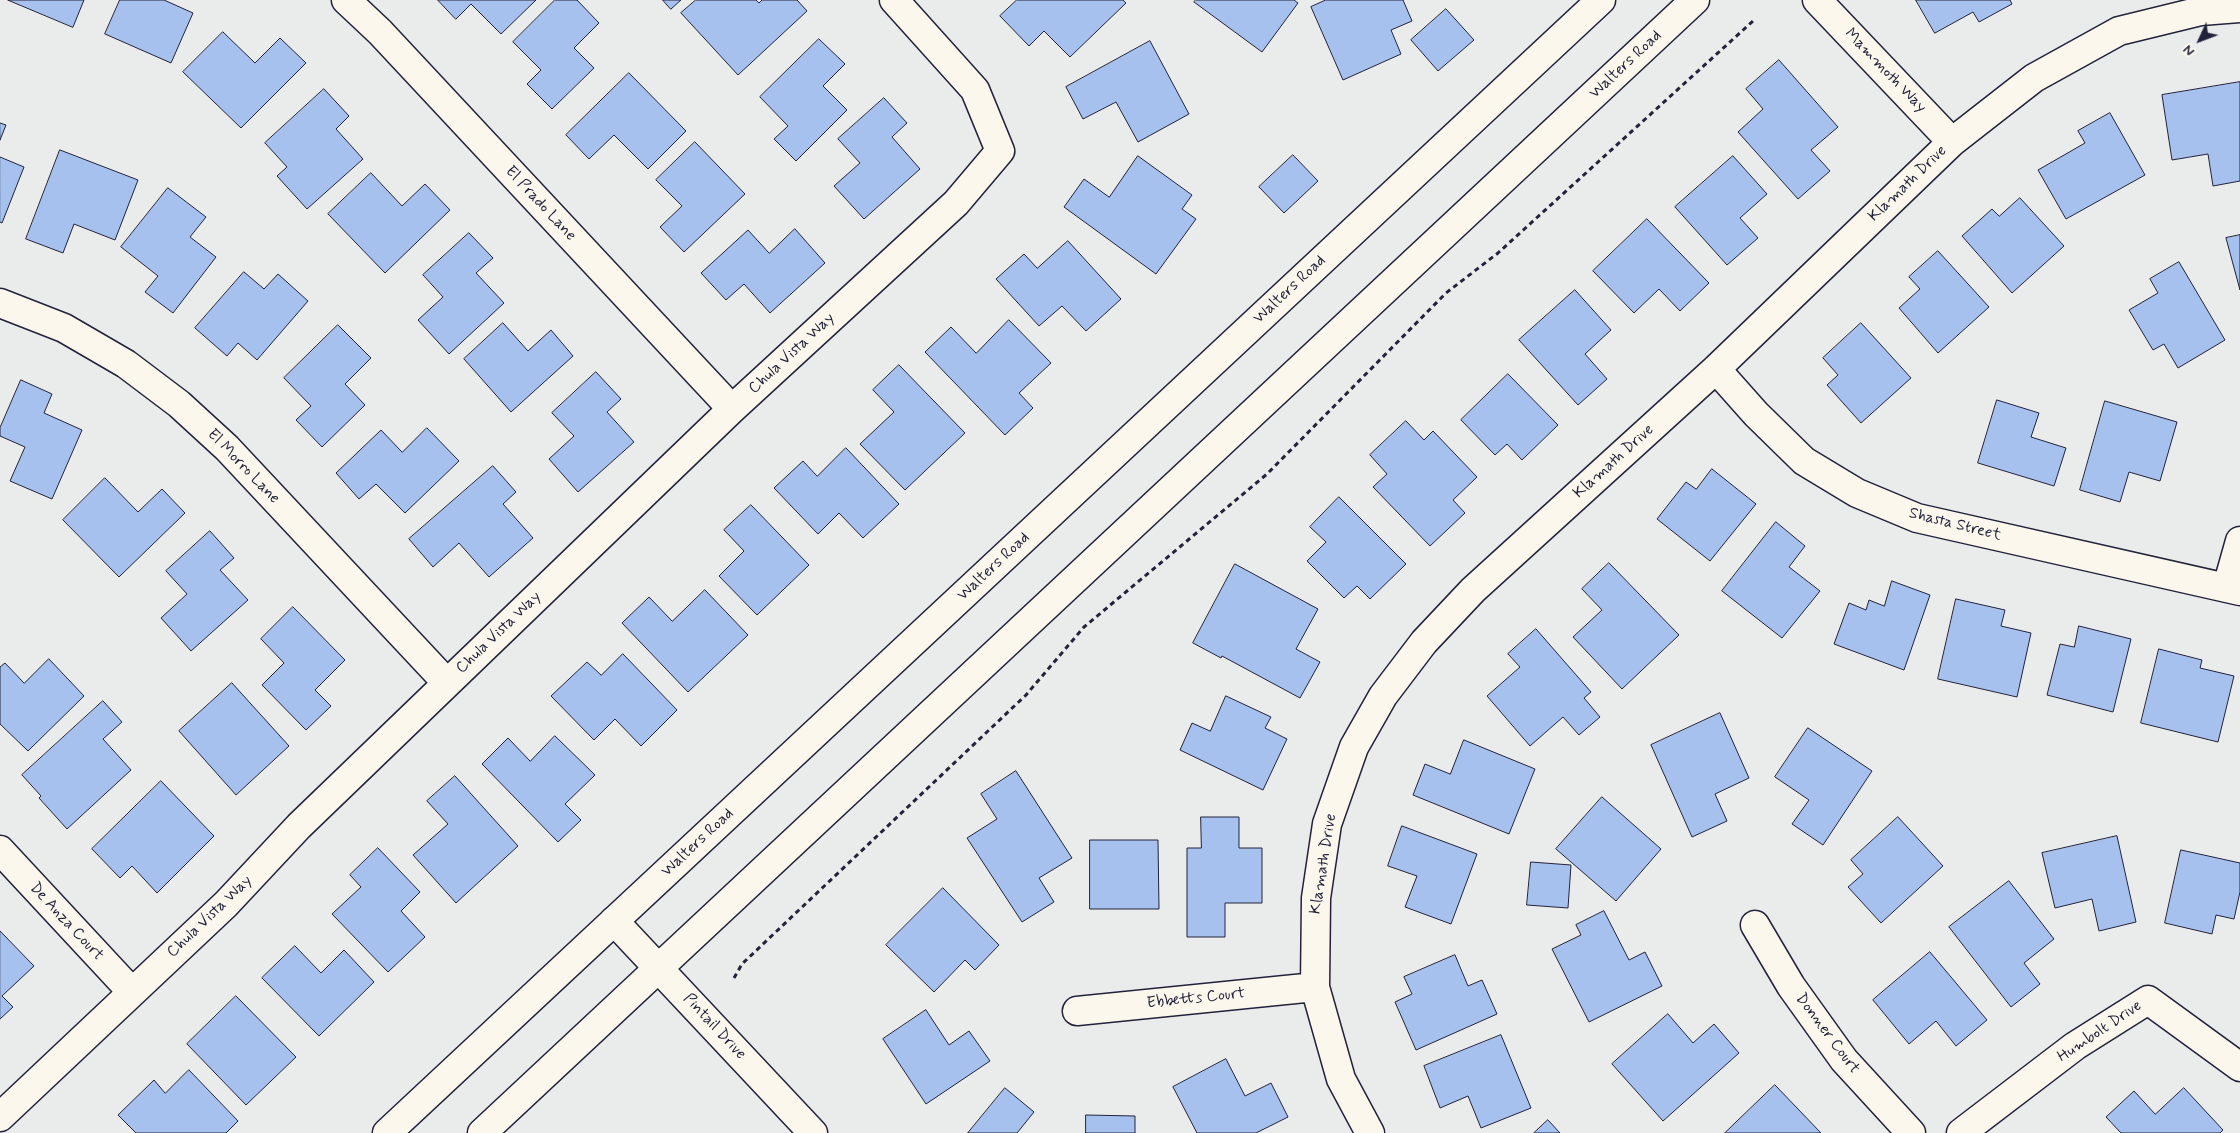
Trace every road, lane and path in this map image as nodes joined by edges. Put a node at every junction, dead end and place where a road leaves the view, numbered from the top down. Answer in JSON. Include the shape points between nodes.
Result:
{"nodes":[{"id":1,"x":346,"y":0,"type":"edge"},
{"id":2,"x":894,"y":0,"type":"edge"},
{"id":3,"x":1601,"y":0,"type":"edge"},
{"id":4,"x":1696,"y":0,"type":"edge"},
{"id":5,"x":1818,"y":0,"type":"edge"},
{"id":6,"x":2240,"y":8,"type":"edge"},
{"id":7,"x":1753,"y":21,"type":"dead end"},
{"id":8,"x":1952,"y":142,"type":"junction"},
{"id":9,"x":0,"y":303,"type":"edge"},
{"id":10,"x":1716,"y":369,"type":"junction"},
{"id":11,"x":732,"y":409,"type":"junction"},
{"id":12,"x":2240,"y":541,"type":"edge"},
{"id":13,"x":2234,"y":589,"type":"edge"},
{"id":14,"x":447,"y":683,"type":"junction"},
{"id":15,"x":0,"y":850,"type":"edge"},
{"id":16,"x":614,"y":921,"type":"junction"},
{"id":17,"x":1756,"y":925,"type":"dead end"},
{"id":18,"x":660,"y":968,"type":"junction"},
{"id":19,"x":734,"y":978,"type":"dead end"},
{"id":20,"x":1315,"y":987,"type":"junction"},
{"id":21,"x":132,"y":992,"type":"junction"},
{"id":22,"x":1077,"y":1011,"type":"dead end"},
{"id":23,"x":2240,"y":1067,"type":"edge"},
{"id":24,"x":0,"y":1117,"type":"edge"},
{"id":25,"x":387,"y":1133,"type":"edge"},
{"id":26,"x":482,"y":1133,"type":"edge"},
{"id":27,"x":813,"y":1133,"type":"edge"},
{"id":28,"x":1370,"y":1133,"type":"edge"},
{"id":29,"x":1911,"y":1133,"type":"edge"},
{"id":30,"x":1961,"y":1133,"type":"edge"}],
"edges":[{"from":1,"to":11,"type":"street","name":"El Prado Lane","via":[[380,32]]},
{"from":2,"to":11,"type":"street","name":"Chula Vista Way","via":[[974,90],[1000,151],[956,203]]},
{"from":3,"to":16,"type":"street","name":"Walters Road"},
{"from":4,"to":18,"type":"street","name":"Walters Road"},
{"from":5,"to":8,"type":"street","name":"Mammoth Way"},
{"from":6,"to":8,"type":"street","name":"Klamath Drive","via":[[2201,11],[2118,31],[2034,78]]},
{"from":7,"to":19,"type":"path","via":[[1498,253],[1446,293],[1268,474],[1084,627],[1026,695],[742,964]]},
{"from":8,"to":10,"type":"street","name":"Klamath Drive"},
{"from":9,"to":14,"type":"street","name":"El Morro Lane","via":[[64,328],[126,364],[179,404],[227,448]]},
{"from":10,"to":13,"type":"street","name":"Shasta Street","via":[[1804,461],[1857,493],[1917,518]]},
{"from":10,"to":20,"type":"street","name":"Klamath Drive","via":[[1473,590],[1424,642],[1383,696],[1354,747],[1327,824],[1316,898]]},
{"from":11,"to":14,"type":"street","name":"Chula Vista Way"},
{"from":12,"to":13,"type":"street"},
{"from":14,"to":21,"type":"street","name":"Chula Vista Way","via":[[298,826],[226,904]]},
{"from":15,"to":21,"type":"street","name":"De Anza Court"},
{"from":16,"to":18,"type":"street","name":"Pintail Drive"},
{"from":16,"to":25,"type":"street","name":"Walters Road"},
{"from":17,"to":29,"type":"street","name":"Donner Court","via":[[1791,986],[1844,1060]]},
{"from":18,"to":26,"type":"street","name":"Walters Road"},
{"from":18,"to":27,"type":"street","name":"Pintail Drive"},
{"from":20,"to":22,"type":"street","name":"Ebbetts Court"},
{"from":20,"to":28,"type":"street","name":"Klamath Drive","via":[[1341,1079]]},
{"from":21,"to":24,"type":"street","name":"Chula Vista Way"},
{"from":23,"to":30,"type":"street","name":"Humbolt Drive","via":[[2148,1000],[2075,1046]]}]}
